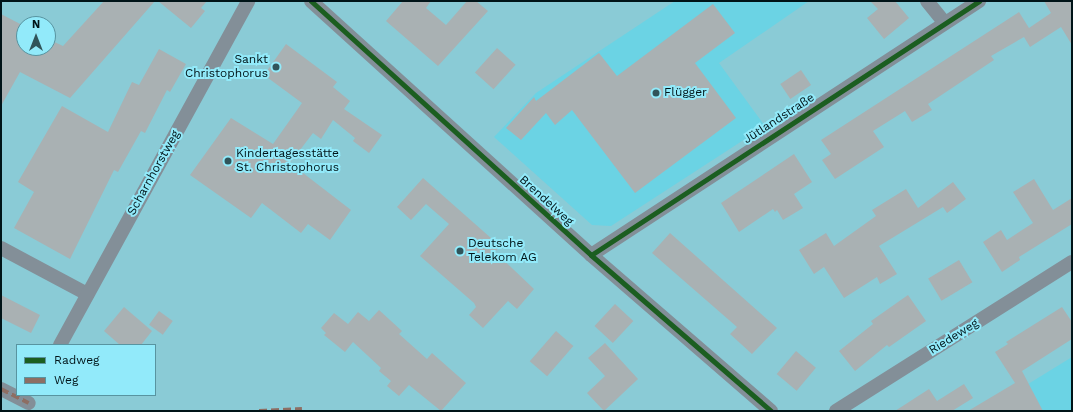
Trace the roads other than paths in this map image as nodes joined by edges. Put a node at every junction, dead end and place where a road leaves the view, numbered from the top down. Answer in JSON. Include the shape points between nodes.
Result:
{"nodes":[{"id":1,"x":248,"y":1,"type":"edge"},
{"id":2,"x":310,"y":1,"type":"edge"},
{"id":3,"x":927,"y":1,"type":"edge"},
{"id":4,"x":979,"y":1,"type":"edge"},
{"id":5,"x":945,"y":23,"type":"junction"},
{"id":6,"x":1,"y":248,"type":"edge"},
{"id":7,"x":591,"y":255,"type":"junction"},
{"id":8,"x":1072,"y":262,"type":"edge"},
{"id":9,"x":87,"y":294,"type":"junction"},
{"id":10,"x":61,"y":344,"type":"edge"},
{"id":11,"x":1,"y":389,"type":"edge"},
{"id":12,"x":29,"y":403,"type":"edge"},
{"id":13,"x":771,"y":411,"type":"edge"},
{"id":14,"x":836,"y":411,"type":"edge"}],
"edges":[{"from":1,"to":9,"type":"street","name":"Scharnhorstweg"},
{"from":2,"to":7,"type":"street","name":"Brendelweg"},
{"from":3,"to":5,"type":"street"},
{"from":4,"to":5,"type":"street","name":"Jütlandstraße"},
{"from":5,"to":7,"type":"street","name":"Jütlandstraße"},
{"from":6,"to":9,"type":"street"},
{"from":7,"to":13,"type":"street","name":"Brendelweg"},
{"from":8,"to":14,"type":"street","name":"Riedeweg"},
{"from":9,"to":10,"type":"street","name":"Scharnhorstweg"},
{"from":11,"to":12,"type":"street"}]}
